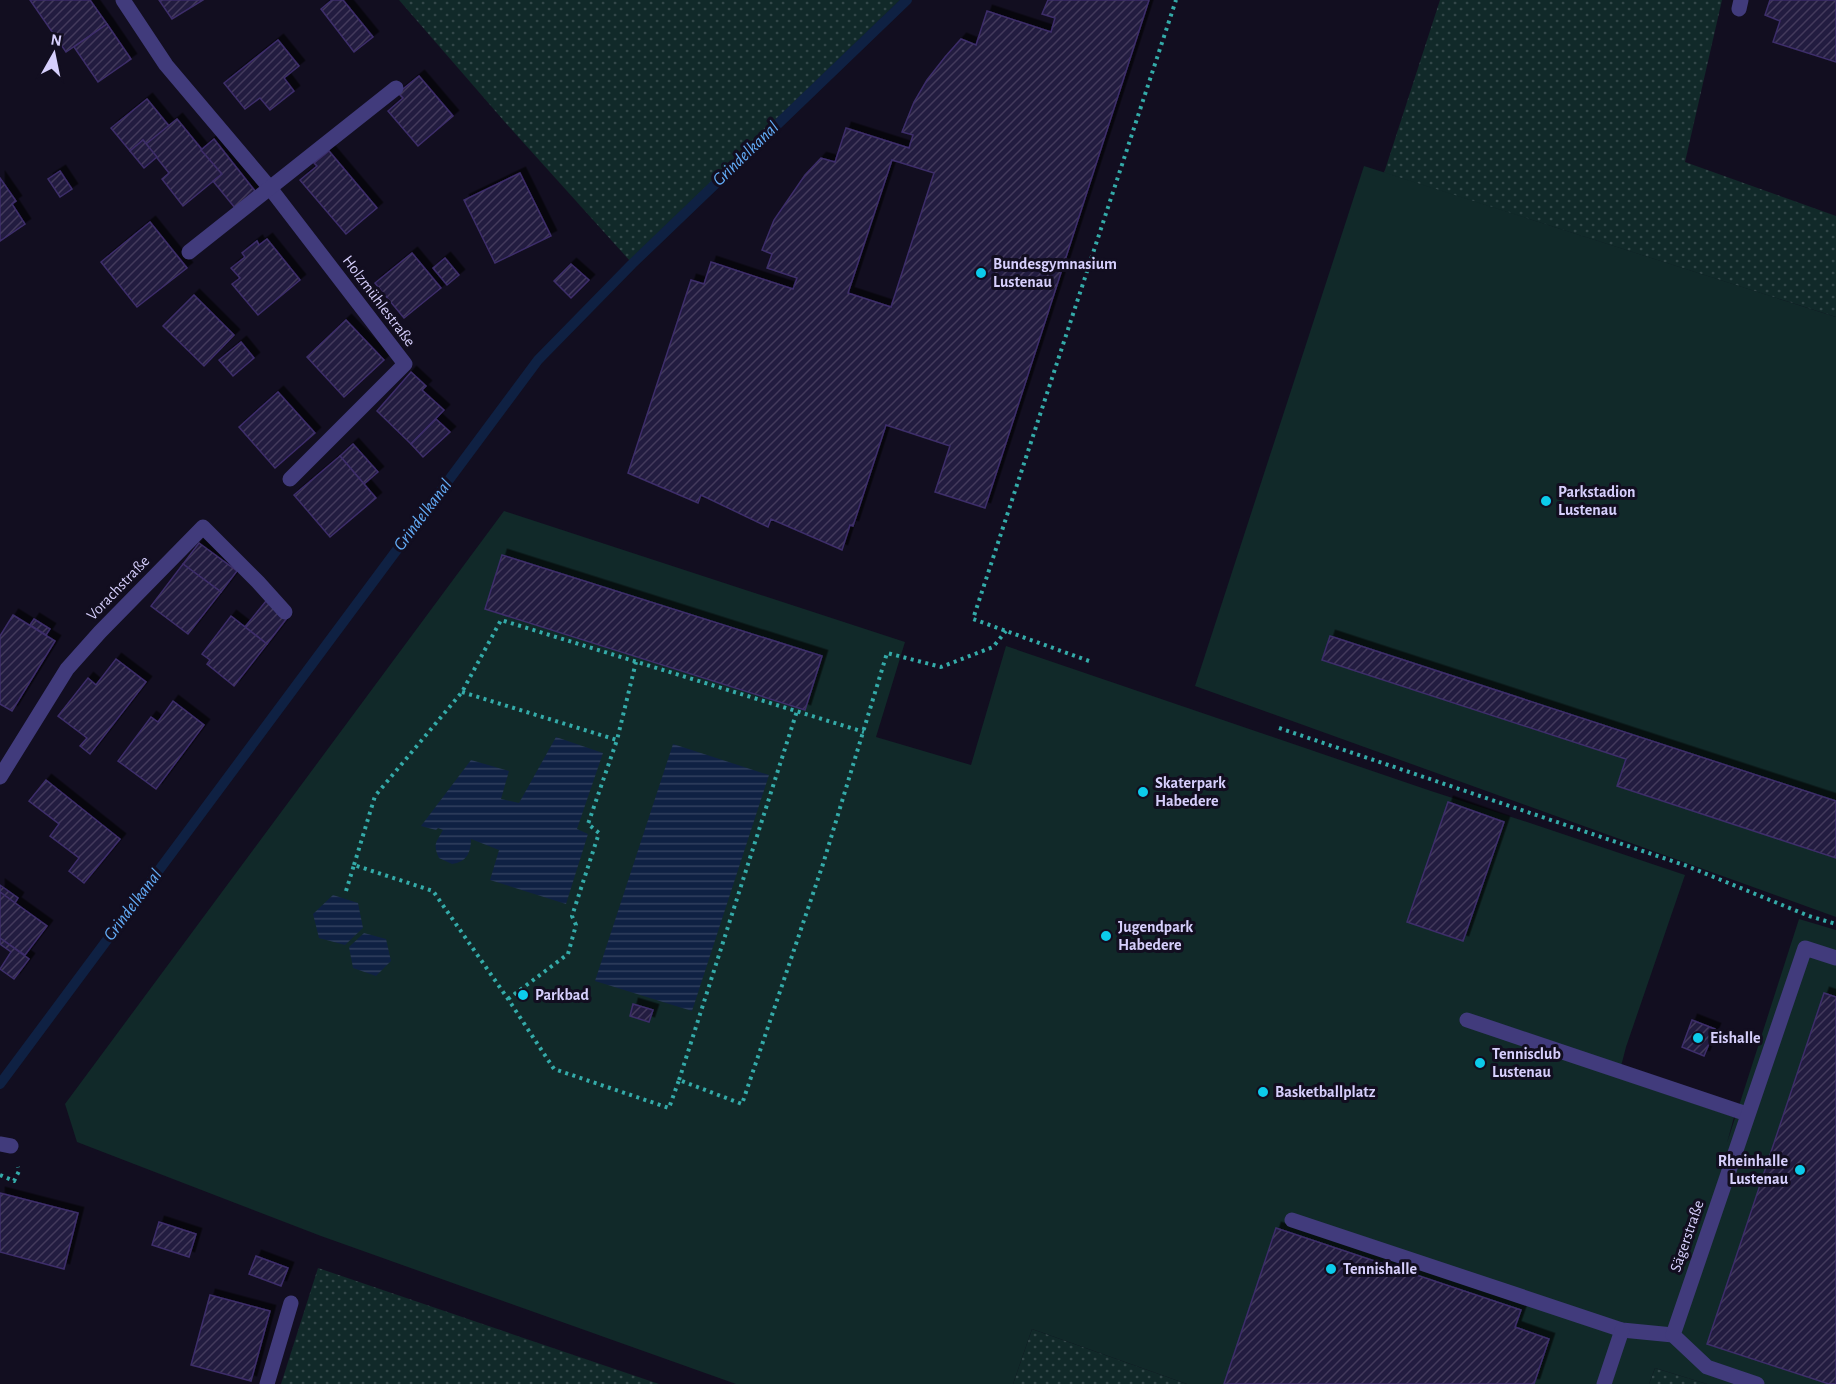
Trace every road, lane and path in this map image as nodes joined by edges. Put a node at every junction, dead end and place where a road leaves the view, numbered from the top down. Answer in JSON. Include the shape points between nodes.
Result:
{"nodes":[{"id":1,"x":123,"y":0,"type":"edge"},
{"id":2,"x":1176,"y":0,"type":"edge"},
{"id":3,"x":396,"y":88,"type":"dead end"},
{"id":4,"x":270,"y":188,"type":"junction"},
{"id":5,"x":189,"y":252,"type":"dead end"},
{"id":6,"x":290,"y":479,"type":"dead end"},
{"id":7,"x":285,"y":612,"type":"dead end"},
{"id":8,"x":1006,"y":631,"type":"junction"},
{"id":9,"x":1089,"y":661,"type":"dead end"},
{"id":10,"x":636,"y":662,"type":"junction"},
{"id":11,"x":462,"y":692,"type":"junction"},
{"id":12,"x":797,"y":711,"type":"junction"},
{"id":13,"x":1279,"y":728,"type":"dead end"},
{"id":14,"x":864,"y":732,"type":"junction"},
{"id":15,"x":617,"y":740,"type":"junction"},
{"id":16,"x":0,"y":777,"type":"edge"},
{"id":17,"x":354,"y":865,"type":"junction"},
{"id":18,"x":346,"y":891,"type":"dead end"},
{"id":19,"x":1836,"y":924,"type":"edge"},
{"id":20,"x":1836,"y":958,"type":"edge"},
{"id":21,"x":508,"y":999,"type":"junction"},
{"id":22,"x":1467,"y":1020,"type":"dead end"},
{"id":23,"x":680,"y":1080,"type":"junction"},
{"id":24,"x":1747,"y":1114,"type":"junction"},
{"id":25,"x":1292,"y":1220,"type":"dead end"},
{"id":26,"x":291,"y":1303,"type":"dead end"},
{"id":27,"x":1622,"y":1330,"type":"junction"},
{"id":28,"x":1672,"y":1335,"type":"junction"},
{"id":29,"x":267,"y":1384,"type":"edge"},
{"id":30,"x":1604,"y":1384,"type":"edge"},
{"id":31,"x":1757,"y":1384,"type":"edge"}],
"edges":[{"from":1,"to":4,"type":"street","name":"Holzmühlestraße","via":[[166,65]]},
{"from":2,"to":8,"type":"path","via":[[973,620]]},
{"from":3,"to":4,"type":"street"},
{"from":4,"to":5,"type":"street"},
{"from":4,"to":6,"type":"street","name":"Holzmühlestraße","via":[[405,364]]},
{"from":7,"to":16,"type":"street","name":"Vorachstraße","via":[[203,527],[67,669]]},
{"from":8,"to":9,"type":"path"},
{"from":8,"to":14,"type":"path","via":[[993,647],[940,667],[887,653]]},
{"from":10,"to":11,"type":"path","via":[[501,620]]},
{"from":10,"to":12,"type":"path"},
{"from":10,"to":15,"type":"path"},
{"from":11,"to":15,"type":"path"},
{"from":11,"to":17,"type":"path","via":[[375,796]]},
{"from":12,"to":14,"type":"path"},
{"from":12,"to":23,"type":"path"},
{"from":13,"to":19,"type":"path","via":[[1687,866]]},
{"from":14,"to":23,"type":"path","via":[[742,1104]]},
{"from":15,"to":21,"type":"path","via":[[588,825],[599,833],[572,916],[576,925],[568,954]]},
{"from":17,"to":18,"type":"path"},
{"from":17,"to":21,"type":"path","via":[[433,891]]},
{"from":20,"to":24,"type":"street","name":"Sägerstraße","via":[[1805,948]]},
{"from":21,"to":23,"type":"path","via":[[554,1069],[669,1108]]},
{"from":22,"to":24,"type":"street"},
{"from":24,"to":28,"type":"street","name":"Sägerstraße"},
{"from":25,"to":27,"type":"street"},
{"from":26,"to":29,"type":"street"},
{"from":27,"to":28,"type":"street"},
{"from":27,"to":30,"type":"street"},
{"from":28,"to":31,"type":"street","via":[[1707,1367]]}]}
